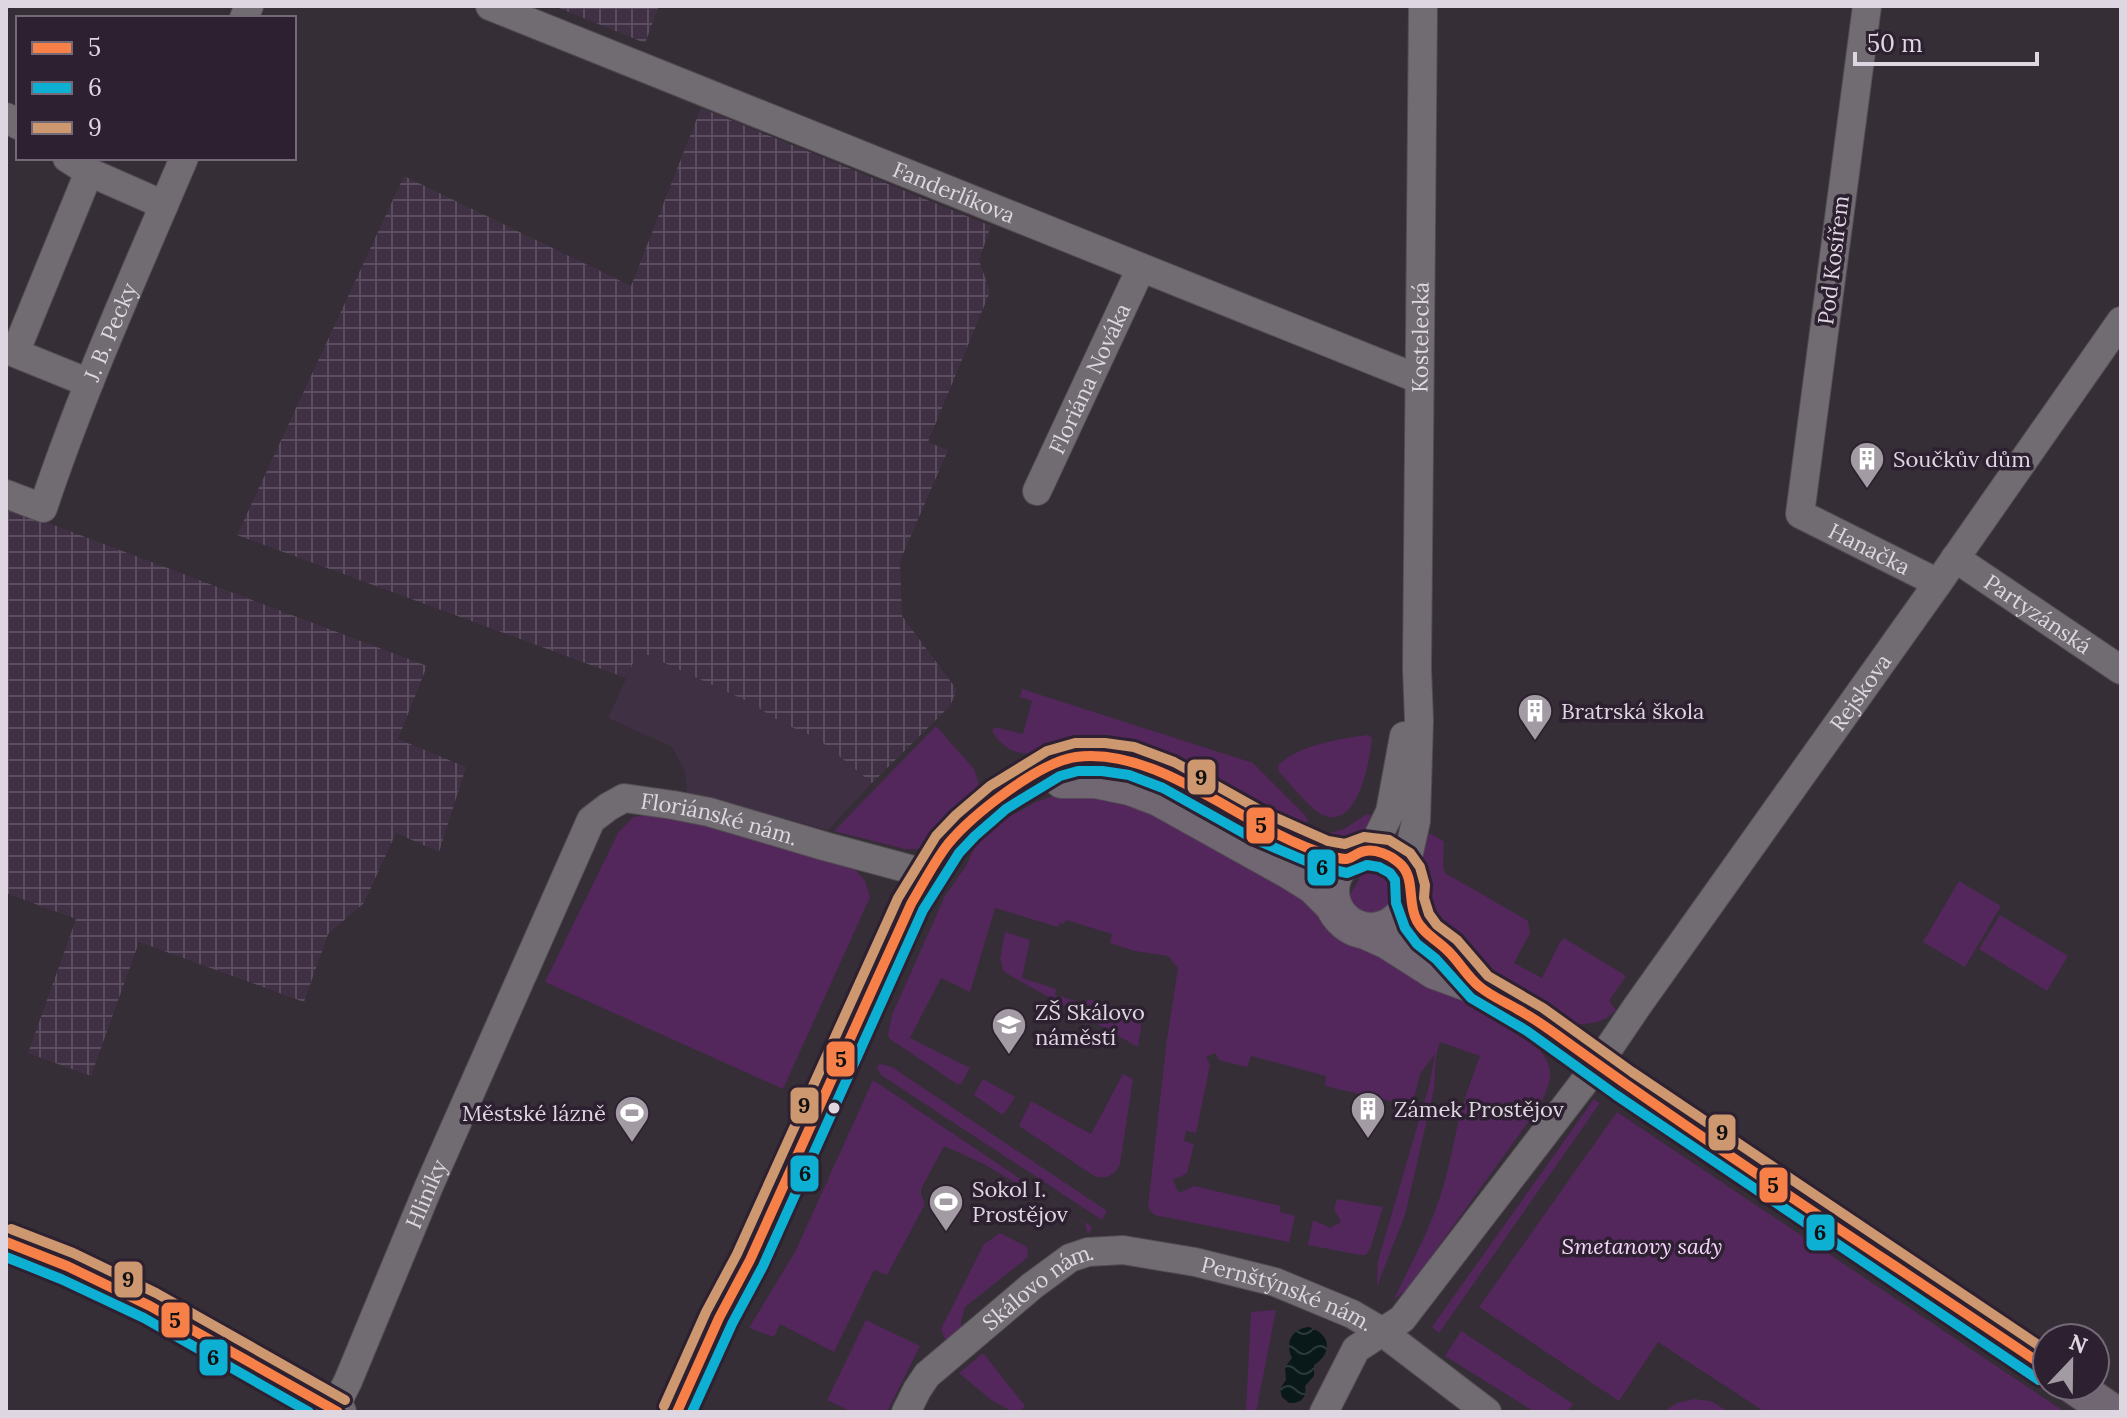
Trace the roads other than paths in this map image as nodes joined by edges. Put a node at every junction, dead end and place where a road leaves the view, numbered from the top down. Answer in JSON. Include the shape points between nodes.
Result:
{"nodes":[{"id":1,"x":490,"y":6,"type":"edge"},
{"id":2,"x":1423,"y":6,"type":"edge"},
{"id":3,"x":1867,"y":6,"type":"edge"},
{"id":4,"x":183,"y":160,"type":"edge"},
{"id":5,"x":78,"y":165,"type":"edge"},
{"id":6,"x":164,"y":205,"type":"junction"},
{"id":7,"x":1141,"y":268,"type":"junction"},
{"id":8,"x":2121,"y":321,"type":"edge"},
{"id":9,"x":1419,"y":379,"type":"junction"},
{"id":10,"x":89,"y":383,"type":"junction"},
{"id":11,"x":1037,"y":491,"type":"dead end"},
{"id":12,"x":6,"y":494,"type":"edge"},
{"id":13,"x":1800,"y":514,"type":"joint"},
{"id":14,"x":1955,"y":558,"type":"junction"},
{"id":15,"x":1938,"y":583,"type":"junction"},
{"id":16,"x":1417,"y":668,"type":"junction"},
{"id":17,"x":2121,"y":670,"type":"edge"},
{"id":18,"x":1029,"y":780,"type":"junction"},
{"id":19,"x":1359,"y":855,"type":"junction"},
{"id":20,"x":928,"y":874,"type":"junction"},
{"id":21,"x":1408,"y":885,"type":"junction"},
{"id":22,"x":1333,"y":905,"type":"junction"},
{"id":23,"x":1366,"y":931,"type":"junction"},
{"id":24,"x":521,"y":980,"type":"joint"},
{"id":25,"x":1479,"y":987,"type":"junction"},
{"id":26,"x":1598,"y":1064,"type":"junction"},
{"id":27,"x":6,"y":1242,"type":"edge"},
{"id":28,"x":1140,"y":1252,"type":"joint"},
{"id":29,"x":1381,"y":1331,"type":"junction"},
{"id":30,"x":2031,"y":1357,"type":"edge"},
{"id":31,"x":336,"y":1411,"type":"edge"},
{"id":32,"x":677,"y":1412,"type":"edge"},
{"id":33,"x":906,"y":1412,"type":"edge"},
{"id":34,"x":1324,"y":1412,"type":"edge"},
{"id":35,"x":1487,"y":1412,"type":"edge"}],
"edges":[{"from":1,"to":7,"type":"street","name":"Fanderlíkova"},
{"from":2,"to":9,"type":"street","name":"Kostelecká"},
{"from":3,"to":13,"type":"street","name":"Pod Kosířem"},
{"from":4,"to":6,"type":"street","name":"J. B. Pecky"},
{"from":5,"to":6,"type":"street"},
{"from":5,"to":10,"type":"street","via":[[15,353]]},
{"from":6,"to":10,"type":"street","name":"J. B. Pecky"},
{"from":7,"to":9,"type":"street","name":"Fanderlíkova"},
{"from":7,"to":11,"type":"street","name":"Floriána Nováka"},
{"from":8,"to":14,"type":"street","name":"Rejskova"},
{"from":9,"to":16,"type":"street","name":"Kostelecká"},
{"from":10,"to":12,"type":"street","name":"J. B. Pecky","via":[[43,508]]},
{"from":13,"to":15,"type":"street","name":"Hanačka"},
{"from":14,"to":15,"type":"street","name":"Rejskova"},
{"from":14,"to":17,"type":"street","name":"Partyzánská"},
{"from":15,"to":26,"type":"street","name":"Rejskova"},
{"from":16,"to":19,"type":"street","name":"Kostelecká","via":[[1390,812]]},
{"from":16,"to":21,"type":"street","name":"Kostelecká","via":[[1416,821]]},
{"from":18,"to":19,"type":"main road","via":[[1054,763],[1076,757],[1132,761],[1169,775],[1308,849]]},
{"from":18,"to":20,"type":"main road","via":[[965,826]]},
{"from":18,"to":22,"type":"main road","via":[[1096,780],[1159,798],[1290,871]]},
{"from":19,"to":21,"type":"main road","via":[[1384,853],[1395,859]]},
{"from":19,"to":22,"type":"main road","via":[[1338,868],[1332,879]]},
{"from":20,"to":24,"type":"street","name":"Floriánské nám.","via":[[709,812],[624,798],[591,820]]},
{"from":20,"to":32,"type":"main road"},
{"from":21,"to":23,"type":"main road","via":[[1405,912],[1396,922]]},
{"from":21,"to":25,"type":"main road","via":[[1416,920]]},
{"from":22,"to":23,"type":"main road","via":[[1344,920]]},
{"from":23,"to":25,"type":"main road","via":[[1435,971]]},
{"from":24,"to":31,"type":"street","name":"Hliníky"},
{"from":25,"to":26,"type":"main road"},
{"from":26,"to":29,"type":"street","name":"Rejskova","via":[[1402,1319]]},
{"from":26,"to":30,"type":"main road"},
{"from":27,"to":31,"type":"main road","via":[[140,1301]]},
{"from":28,"to":29,"type":"street","name":"Pernštýnské nám.","via":[[1275,1282]]},
{"from":28,"to":33,"type":"street","name":"Skálovo nám.","via":[[1107,1249],[1070,1258],[950,1353],[927,1375]]},
{"from":29,"to":34,"type":"street","name":"Pernštýnské nám.","via":[[1356,1349]]},
{"from":29,"to":35,"type":"street"}]}
